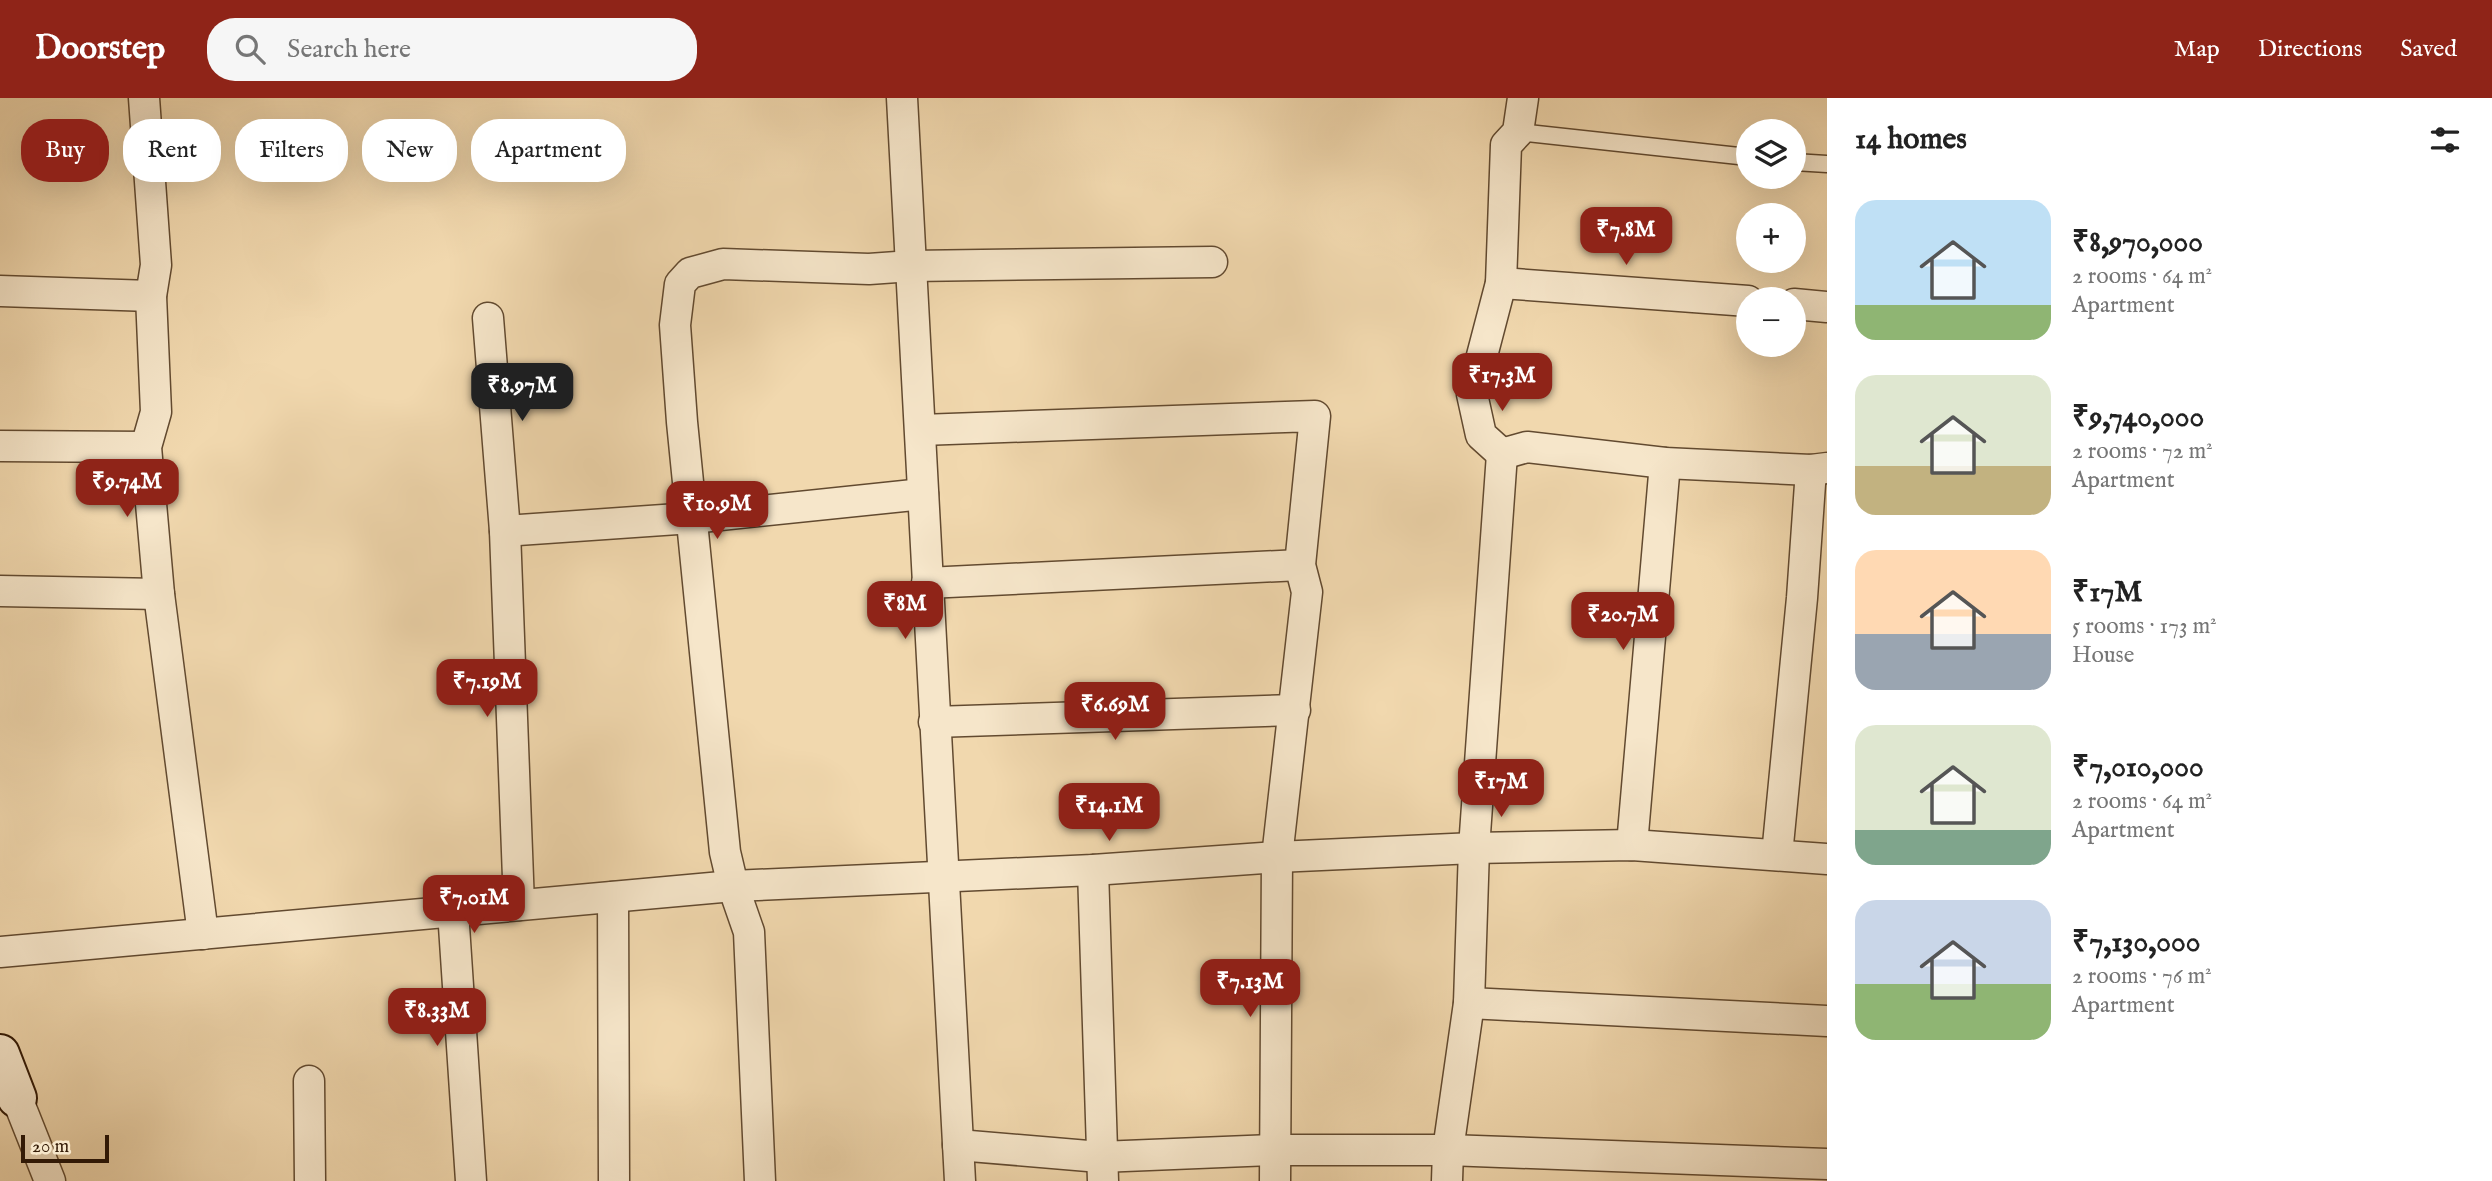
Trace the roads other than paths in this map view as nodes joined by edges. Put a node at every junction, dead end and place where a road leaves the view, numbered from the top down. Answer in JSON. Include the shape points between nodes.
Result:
{"nodes":[{"id":1,"x":144,"y":98,"type":"edge"},
{"id":2,"x":902,"y":98,"type":"edge"},
{"id":3,"x":1524,"y":98,"type":"edge"},
{"id":4,"x":1518,"y":132,"type":"junction"},
{"id":5,"x":1736,"y":156,"type":"edge"},
{"id":6,"x":1806,"y":163,"type":"edge"},
{"id":7,"x":1827,"y":164,"type":"edge"},
{"id":8,"x":1212,"y":262,"type":"dead end"},
{"id":9,"x":911,"y":266,"type":"junction"},
{"id":10,"x":1500,"y":283,"type":"junction"},
{"id":11,"x":0,"y":291,"type":"edge"},
{"id":12,"x":151,"y":296,"type":"junction"},
{"id":13,"x":1736,"y":300,"type":"edge"},
{"id":14,"x":1806,"y":305,"type":"edge"},
{"id":15,"x":1827,"y":307,"type":"edge"},
{"id":16,"x":488,"y":318,"type":"dead end"},
{"id":17,"x":921,"y":429,"type":"junction"},
{"id":18,"x":0,"y":446,"type":"edge"},
{"id":19,"x":146,"y":446,"type":"junction"},
{"id":20,"x":1502,"y":454,"type":"junction"},
{"id":21,"x":1665,"y":463,"type":"junction"},
{"id":22,"x":1819,"y":469,"type":"edge"},
{"id":23,"x":923,"y":494,"type":"junction"},
{"id":24,"x":692,"y":518,"type":"junction"},
{"id":25,"x":505,"y":531,"type":"junction"},
{"id":26,"x":1300,"y":565,"type":"junction"},
{"id":27,"x":927,"y":583,"type":"junction"},
{"id":28,"x":0,"y":591,"type":"edge"},
{"id":29,"x":159,"y":594,"type":"junction"},
{"id":30,"x":1814,"y":599,"type":"edge"},
{"id":31,"x":1295,"y":710,"type":"junction"},
{"id":32,"x":934,"y":723,"type":"junction"},
{"id":33,"x":1632,"y":845,"type":"junction"},
{"id":34,"x":1474,"y":848,"type":"junction"},
{"id":35,"x":1777,"y":855,"type":"junction"},
{"id":36,"x":1277,"y":857,"type":"junction"},
{"id":37,"x":1827,"y":859,"type":"edge"},
{"id":38,"x":1093,"y":870,"type":"junction"},
{"id":39,"x":945,"y":877,"type":"junction"},
{"id":40,"x":733,"y":886,"type":"junction"},
{"id":41,"x":613,"y":897,"type":"junction"},
{"id":42,"x":519,"y":905,"type":"junction"},
{"id":43,"x":453,"y":911,"type":"junction"},
{"id":44,"x":203,"y":934,"type":"junction"},
{"id":45,"x":0,"y":952,"type":"edge"},
{"id":46,"x":1469,"y":1003,"type":"junction"},
{"id":47,"x":1827,"y":1021,"type":"edge"},
{"id":48,"x":0,"y":1054,"type":"edge"},
{"id":49,"x":309,"y":1081,"type":"dead end"},
{"id":50,"x":18,"y":1098,"type":"joint"},
{"id":51,"x":958,"y":1145,"type":"junction"},
{"id":52,"x":1274,"y":1150,"type":"junction"},
{"id":53,"x":1448,"y":1150,"type":"junction"},
{"id":54,"x":1827,"y":1164,"type":"edge"},
{"id":55,"x":1102,"y":1169,"type":"edge"},
{"id":56,"x":50,"y":1181,"type":"edge"},
{"id":57,"x":310,"y":1181,"type":"edge"},
{"id":58,"x":471,"y":1181,"type":"edge"},
{"id":59,"x":614,"y":1181,"type":"edge"},
{"id":60,"x":760,"y":1181,"type":"edge"},
{"id":61,"x":960,"y":1181,"type":"edge"},
{"id":62,"x":1275,"y":1181,"type":"edge"},
{"id":63,"x":1447,"y":1181,"type":"edge"}],
"edges":[{"from":1,"to":12,"type":"street","via":[[156,265]]},
{"from":2,"to":9,"type":"street"},
{"from":3,"to":4,"type":"street"},
{"from":4,"to":5,"type":"lane"},
{"from":4,"to":10,"type":"street","via":[[1506,145]]},
{"from":6,"to":7,"type":"lane"},
{"from":8,"to":9,"type":"street"},
{"from":9,"to":17,"type":"street"},
{"from":9,"to":24,"type":"street","via":[[723,264],[690,273],[680,284],[675,325]]},
{"from":10,"to":13,"type":"street"},
{"from":10,"to":20,"type":"street","via":[[1472,394],[1480,435]]},
{"from":11,"to":12,"type":"street"},
{"from":12,"to":19,"type":"street","via":[[156,412]]},
{"from":14,"to":15,"type":"street"},
{"from":16,"to":25,"type":"street"},
{"from":17,"to":23,"type":"street"},
{"from":17,"to":26,"type":"street","via":[[1315,416]]},
{"from":18,"to":19,"type":"street"},
{"from":19,"to":29,"type":"street"},
{"from":20,"to":21,"type":"street","via":[[1527,447]]},
{"from":20,"to":34,"type":"street"},
{"from":21,"to":22,"type":"street"},
{"from":21,"to":33,"type":"street"},
{"from":22,"to":30,"type":"street"},
{"from":23,"to":24,"type":"street"},
{"from":23,"to":27,"type":"street"},
{"from":24,"to":25,"type":"street"},
{"from":24,"to":40,"type":"street","via":[[725,852]]},
{"from":25,"to":42,"type":"street"},
{"from":26,"to":27,"type":"street"},
{"from":26,"to":31,"type":"street","via":[[1307,592]]},
{"from":27,"to":32,"type":"street"},
{"from":28,"to":29,"type":"street"},
{"from":29,"to":44,"type":"street"},
{"from":30,"to":35,"type":"street"},
{"from":31,"to":32,"type":"street"},
{"from":31,"to":36,"type":"street"},
{"from":32,"to":39,"type":"street"},
{"from":33,"to":34,"type":"street"},
{"from":33,"to":35,"type":"street"},
{"from":34,"to":36,"type":"street"},
{"from":34,"to":46,"type":"street"},
{"from":35,"to":37,"type":"street"},
{"from":36,"to":38,"type":"street"},
{"from":36,"to":52,"type":"street"},
{"from":38,"to":39,"type":"street"},
{"from":38,"to":55,"type":"street"},
{"from":39,"to":40,"type":"street"},
{"from":39,"to":51,"type":"street"},
{"from":40,"to":41,"type":"street"},
{"from":40,"to":60,"type":"street","via":[[749,932]]},
{"from":41,"to":42,"type":"street"},
{"from":41,"to":59,"type":"street"},
{"from":42,"to":43,"type":"street"},
{"from":43,"to":44,"type":"street"},
{"from":43,"to":58,"type":"street"},
{"from":44,"to":45,"type":"street"},
{"from":46,"to":47,"type":"street"},
{"from":46,"to":53,"type":"street"},
{"from":48,"to":50,"type":"street"},
{"from":49,"to":57,"type":"street"},
{"from":50,"to":56,"type":"street"},
{"from":51,"to":55,"type":"street"},
{"from":51,"to":61,"type":"street"},
{"from":52,"to":53,"type":"street"},
{"from":52,"to":55,"type":"street"},
{"from":52,"to":62,"type":"street"},
{"from":53,"to":54,"type":"street"},
{"from":53,"to":63,"type":"street"}]}
